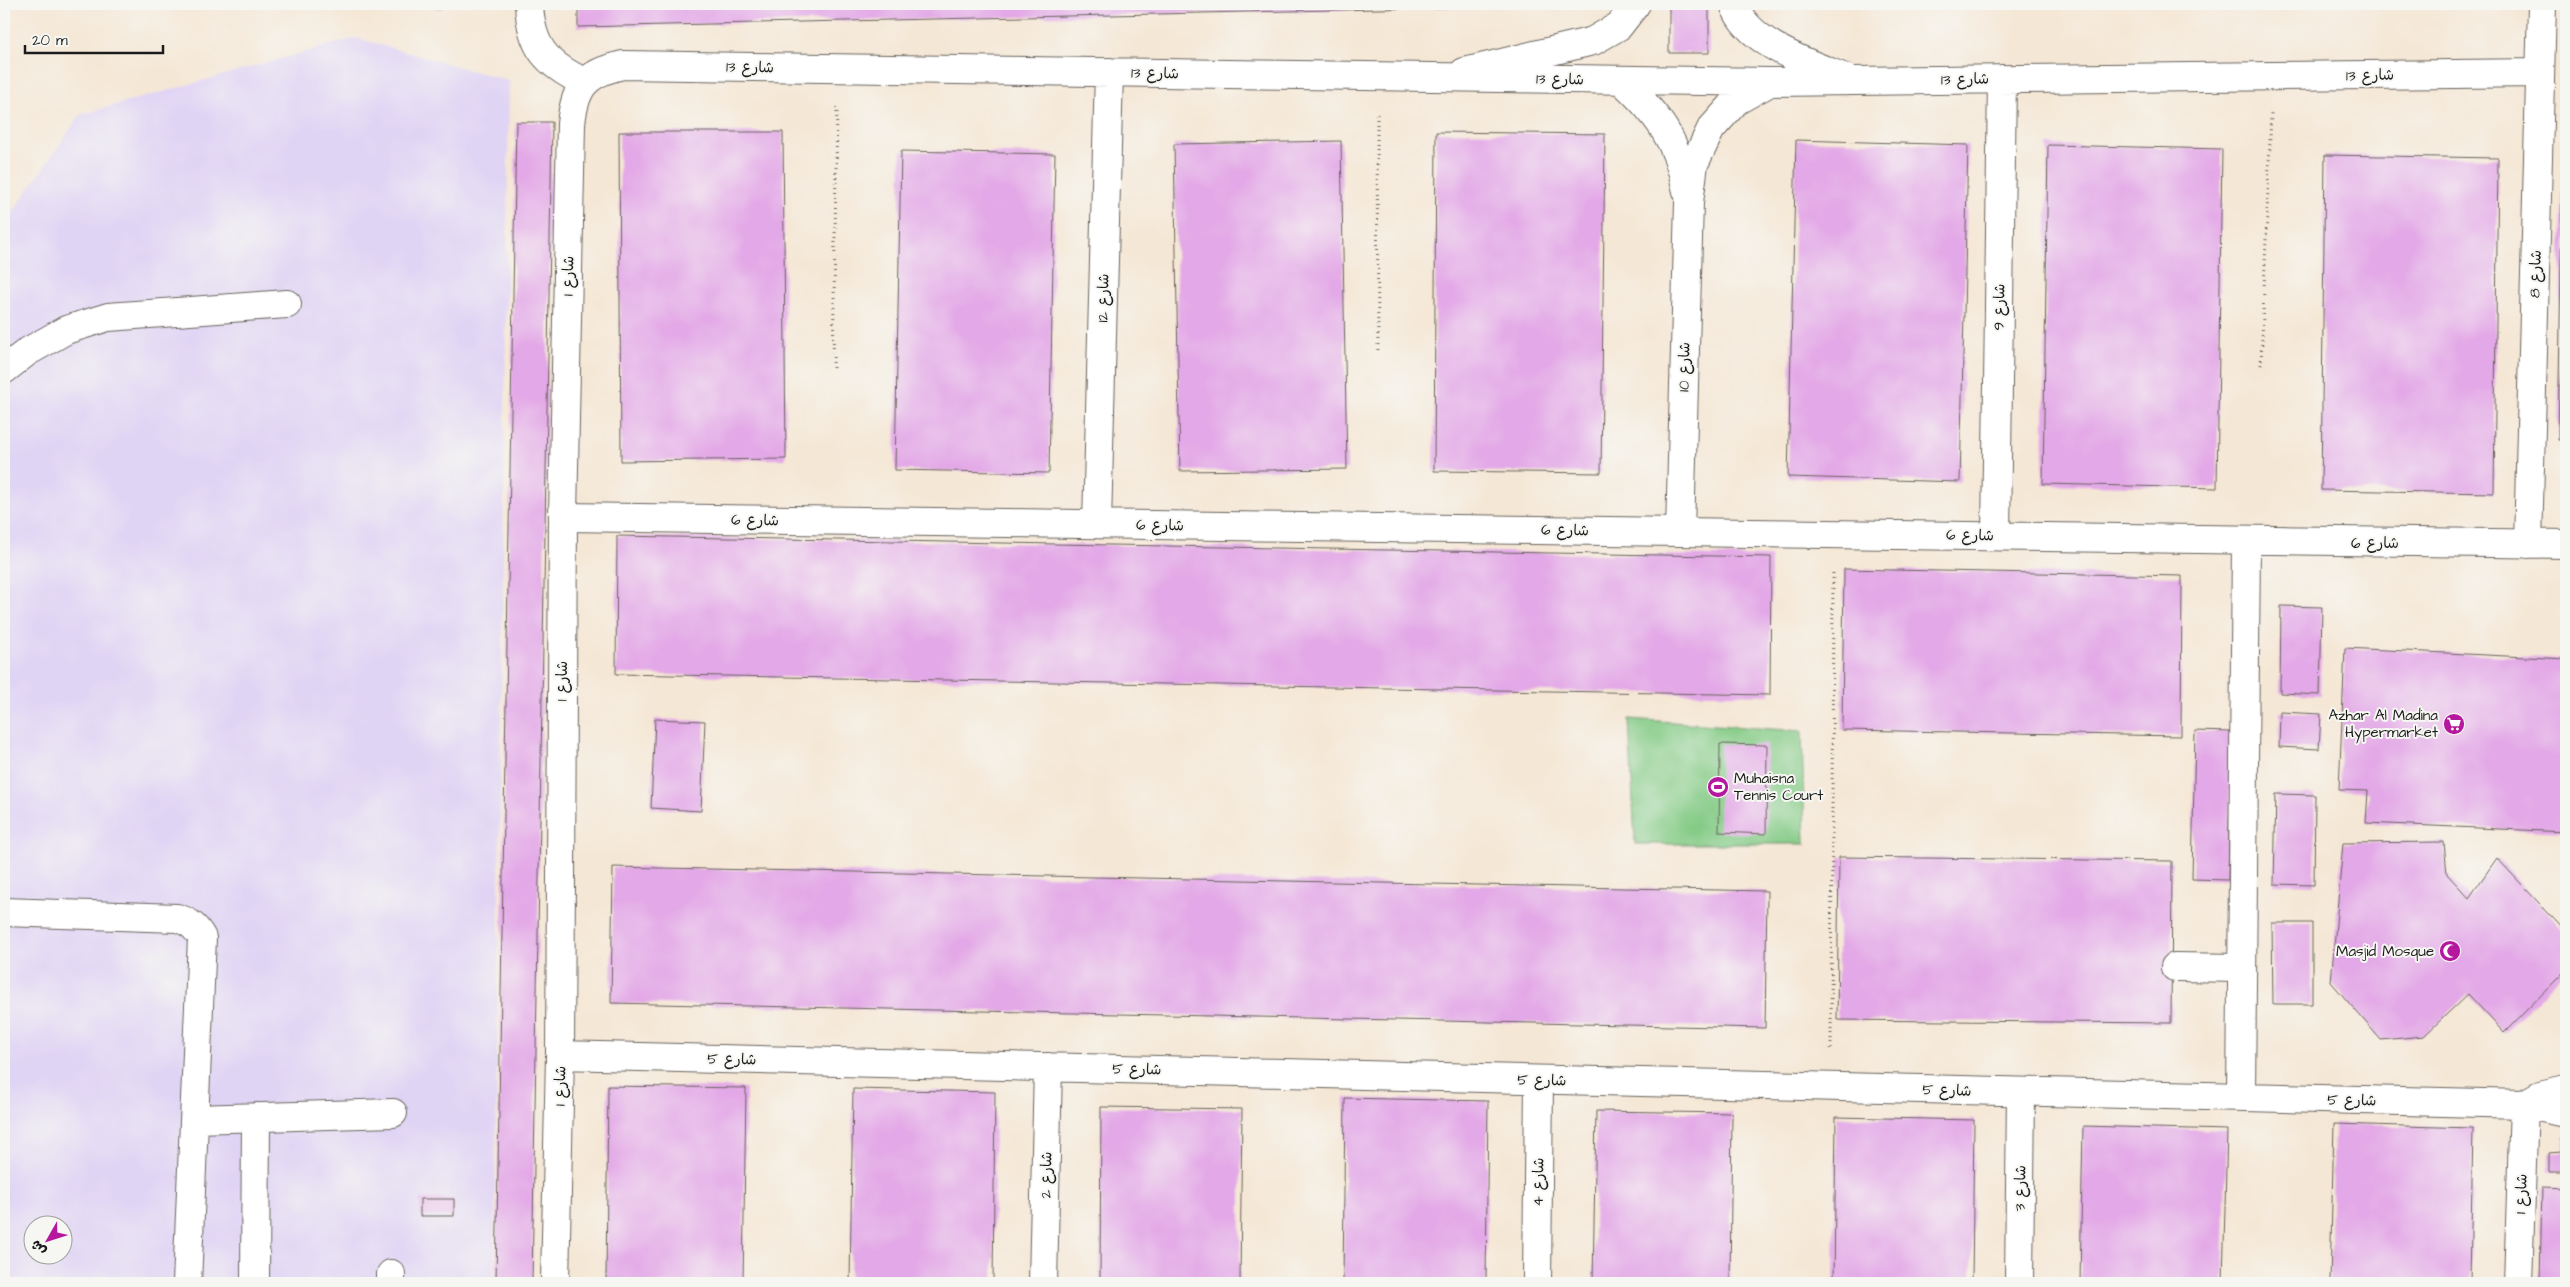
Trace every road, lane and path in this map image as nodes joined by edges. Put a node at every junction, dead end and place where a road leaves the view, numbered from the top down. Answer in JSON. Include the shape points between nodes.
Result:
{"nodes":[{"id":1,"x":529,"y":4,"type":"edge"},
{"id":2,"x":1636,"y":4,"type":"edge"},
{"id":3,"x":1734,"y":4,"type":"edge"},
{"id":4,"x":2542,"y":4,"type":"edge"},
{"id":5,"x":837,"y":68,"type":"junction"},
{"id":6,"x":1109,"y":72,"type":"junction"},
{"id":7,"x":2540,"y":73,"type":"junction"},
{"id":8,"x":1377,"y":76,"type":"junction"},
{"id":9,"x":2273,"y":76,"type":"junction"},
{"id":10,"x":1442,"y":77,"type":"junction"},
{"id":11,"x":2002,"y":79,"type":"junction"},
{"id":12,"x":1621,"y":80,"type":"junction"},
{"id":13,"x":1852,"y":81,"type":"junction"},
{"id":14,"x":584,"y":82,"type":"junction"},
{"id":15,"x":1770,"y":82,"type":"junction"},
{"id":16,"x":1689,"y":202,"type":"junction"},
{"id":17,"x":286,"y":304,"type":"dead end"},
{"id":18,"x":1378,"y":352,"type":"dead end"},
{"id":19,"x":2262,"y":365,"type":"dead end"},
{"id":20,"x":833,"y":368,"type":"dead end"},
{"id":21,"x":4,"y":370,"type":"edge"},
{"id":22,"x":563,"y":518,"type":"junction"},
{"id":23,"x":1097,"y":524,"type":"junction"},
{"id":24,"x":1680,"y":532,"type":"junction"},
{"id":25,"x":1833,"y":534,"type":"junction"},
{"id":26,"x":1996,"y":536,"type":"junction"},
{"id":27,"x":2246,"y":542,"type":"junction"},
{"id":28,"x":2528,"y":544,"type":"junction"},
{"id":29,"x":2566,"y":544,"type":"edge"},
{"id":30,"x":4,"y":912,"type":"edge"},
{"id":31,"x":2175,"y":967,"type":"dead end"},
{"id":32,"x":2242,"y":968,"type":"junction"},
{"id":33,"x":560,"y":1055,"type":"junction"},
{"id":34,"x":1048,"y":1067,"type":"junction"},
{"id":35,"x":1539,"y":1080,"type":"junction"},
{"id":36,"x":1830,"y":1087,"type":"junction"},
{"id":37,"x":2566,"y":1089,"type":"edge"},
{"id":38,"x":2021,"y":1092,"type":"junction"},
{"id":39,"x":2240,"y":1097,"type":"junction"},
{"id":40,"x":2524,"y":1104,"type":"junction"},
{"id":41,"x":392,"y":1113,"type":"dead end"},
{"id":42,"x":2566,"y":1113,"type":"edge"},
{"id":43,"x":256,"y":1117,"type":"junction"},
{"id":44,"x":195,"y":1119,"type":"junction"},
{"id":45,"x":187,"y":1283,"type":"edge"},
{"id":46,"x":255,"y":1283,"type":"edge"},
{"id":47,"x":555,"y":1283,"type":"edge"},
{"id":48,"x":1043,"y":1283,"type":"edge"},
{"id":49,"x":1537,"y":1283,"type":"edge"},
{"id":50,"x":2019,"y":1283,"type":"edge"},
{"id":51,"x":2518,"y":1283,"type":"edge"}],
"edges":[{"from":1,"to":14,"type":"street","via":[[530,26],[541,51],[560,70]]},
{"from":2,"to":10,"type":"street","via":[[1619,26],[1594,41]]},
{"from":3,"to":13,"type":"street","via":[[1755,35]]},
{"from":4,"to":7,"type":"street","name":"شارع 8"},
{"from":5,"to":6,"type":"street","name":"شارع 13"},
{"from":5,"to":14,"type":"street","name":"شارع 13","via":[[623,65],[601,70]]},
{"from":5,"to":20,"type":"path"},
{"from":6,"to":8,"type":"street","name":"شارع 13"},
{"from":6,"to":23,"type":"street","name":"شارع 12"},
{"from":7,"to":9,"type":"street","name":"شارع 13"},
{"from":7,"to":28,"type":"street","name":"شارع 8"},
{"from":8,"to":10,"type":"street","name":"شارع 13"},
{"from":8,"to":18,"type":"path"},
{"from":9,"to":11,"type":"street","name":"شارع 13"},
{"from":9,"to":19,"type":"path"},
{"from":10,"to":12,"type":"street","name":"شارع 13"},
{"from":11,"to":13,"type":"street","name":"شارع 13"},
{"from":11,"to":26,"type":"street","name":"شارع 9"},
{"from":12,"to":15,"type":"street","name":"شارع 13"},
{"from":12,"to":16,"type":"street","name":"شارع 10","via":[[1648,104],[1669,134],[1682,167]]},
{"from":13,"to":15,"type":"street","name":"شارع 13"},
{"from":14,"to":22,"type":"street","name":"شارع 1","via":[[573,102],[571,124]]},
{"from":15,"to":16,"type":"street","name":"شارع 10","via":[[1736,101],[1711,129],[1694,164]]},
{"from":16,"to":24,"type":"street","name":"شارع 10"},
{"from":17,"to":21,"type":"street","via":[[108,317],[66,330],[27,352]]},
{"from":22,"to":23,"type":"street","name":"شارع 6"},
{"from":22,"to":33,"type":"street","name":"شارع 1"},
{"from":23,"to":24,"type":"street","name":"شارع 6"},
{"from":24,"to":25,"type":"street","name":"شارع 6"},
{"from":25,"to":26,"type":"street","name":"شارع 6"},
{"from":25,"to":36,"type":"path"},
{"from":26,"to":27,"type":"street","name":"شارع 6"},
{"from":27,"to":28,"type":"street","name":"شارع 6"},
{"from":27,"to":32,"type":"street"},
{"from":28,"to":29,"type":"street","name":"شارع 6"},
{"from":30,"to":44,"type":"street","via":[[177,918],[196,929],[202,938],[203,949]]},
{"from":31,"to":32,"type":"street"},
{"from":32,"to":39,"type":"street"},
{"from":33,"to":34,"type":"street","name":"شارع 5"},
{"from":33,"to":47,"type":"street","name":"شارع 1"},
{"from":34,"to":35,"type":"street","name":"شارع 5"},
{"from":34,"to":48,"type":"street","name":"شارع 2"},
{"from":35,"to":36,"type":"street","name":"شارع 5"},
{"from":35,"to":49,"type":"street","name":"شارع 4"},
{"from":36,"to":38,"type":"street","name":"شارع 5"},
{"from":37,"to":40,"type":"street","name":"شارع 5"},
{"from":38,"to":39,"type":"street","name":"شارع 5"},
{"from":38,"to":50,"type":"street","name":"شارع 3"},
{"from":39,"to":40,"type":"street","name":"شارع 5"},
{"from":40,"to":42,"type":"street","name":"شارع 5"},
{"from":40,"to":51,"type":"street","name":"شارع 1"},
{"from":41,"to":43,"type":"street"},
{"from":43,"to":44,"type":"street"},
{"from":43,"to":46,"type":"street"},
{"from":44,"to":45,"type":"street"}]}
